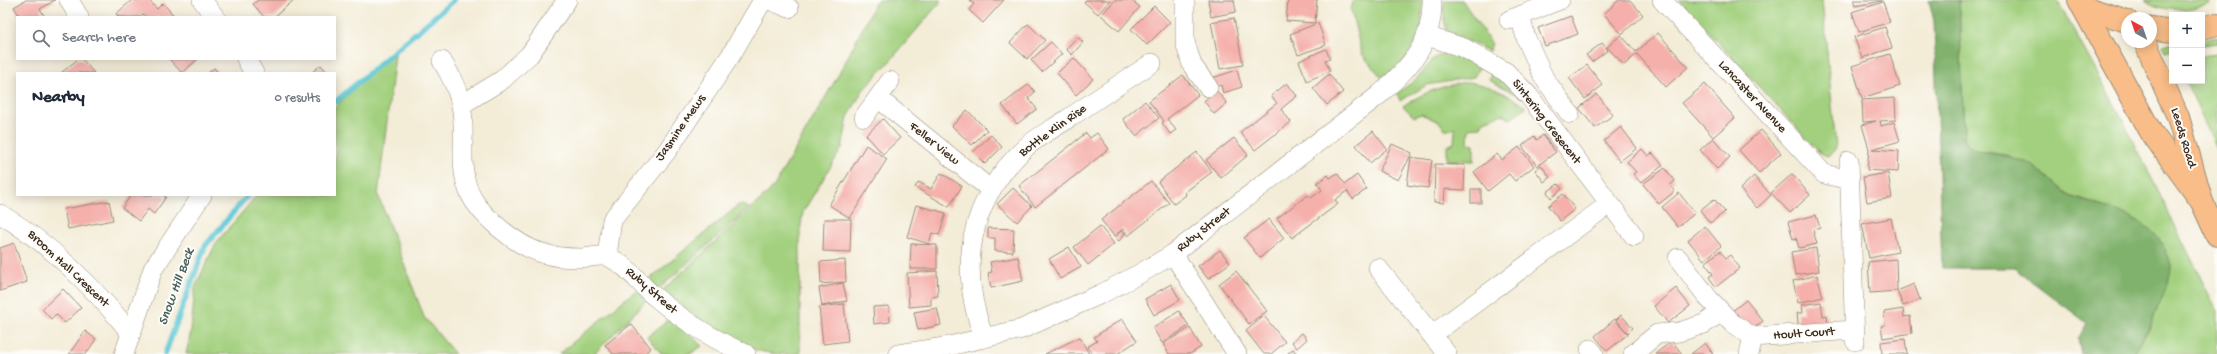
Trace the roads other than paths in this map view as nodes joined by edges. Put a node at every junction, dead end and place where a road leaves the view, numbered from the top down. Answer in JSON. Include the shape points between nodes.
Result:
{"nodes":[{"id":1,"x":69,"y":0,"type":"edge"},
{"id":2,"x":202,"y":0,"type":"edge"},
{"id":3,"x":567,"y":0,"type":"edge"},
{"id":4,"x":763,"y":0,"type":"edge"},
{"id":5,"x":769,"y":0,"type":"edge"},
{"id":6,"x":1185,"y":0,"type":"edge"},
{"id":7,"x":1432,"y":0,"type":"edge"},
{"id":8,"x":1560,"y":0,"type":"edge"},
{"id":9,"x":1662,"y":0,"type":"edge"},
{"id":10,"x":2111,"y":0,"type":"edge"},
{"id":11,"x":2081,"y":4,"type":"edge"},
{"id":12,"x":789,"y":8,"type":"dead end"},
{"id":13,"x":2122,"y":12,"type":"edge"},
{"id":14,"x":78,"y":16,"type":"edge"},
{"id":15,"x":214,"y":16,"type":"edge"},
{"id":16,"x":2121,"y":19,"type":"edge"},
{"id":17,"x":2217,"y":24,"type":"edge"},
{"id":18,"x":2205,"y":27,"type":"edge"},
{"id":19,"x":2157,"y":29,"type":"edge"},
{"id":20,"x":2169,"y":31,"type":"edge"},
{"id":21,"x":1427,"y":36,"type":"junction"},
{"id":22,"x":2148,"y":48,"type":"edge"},
{"id":23,"x":247,"y":60,"type":"edge"},
{"id":24,"x":442,"y":61,"type":"dead end"},
{"id":25,"x":1152,"y":63,"type":"dead end"},
{"id":26,"x":253,"y":72,"type":"edge"},
{"id":27,"x":890,"y":81,"type":"dead end"},
{"id":28,"x":1208,"y":87,"type":"dead end"},
{"id":29,"x":878,"y":98,"type":"junction"},
{"id":30,"x":461,"y":105,"type":"junction"},
{"id":31,"x":1570,"y":114,"type":"dead end"},
{"id":32,"x":864,"y":117,"type":"dead end"},
{"id":33,"x":1849,"y":161,"type":"dead end"},
{"id":34,"x":1850,"y":180,"type":"junction"},
{"id":35,"x":991,"y":190,"type":"junction"},
{"id":36,"x":201,"y":196,"type":"edge"},
{"id":37,"x":2202,"y":202,"type":"junction"},
{"id":38,"x":1609,"y":204,"type":"junction"},
{"id":39,"x":0,"y":214,"type":"edge"},
{"id":40,"x":2217,"y":235,"type":"edge"},
{"id":41,"x":1634,"y":236,"type":"dead end"},
{"id":42,"x":1173,"y":254,"type":"junction"},
{"id":43,"x":607,"y":256,"type":"junction"},
{"id":44,"x":1678,"y":258,"type":"dead end"},
{"id":45,"x":1378,"y":268,"type":"dead end"},
{"id":46,"x":1721,"y":312,"type":"junction"},
{"id":47,"x":130,"y":332,"type":"junction"},
{"id":48,"x":1432,"y":335,"type":"junction"},
{"id":49,"x":984,"y":338,"type":"junction"},
{"id":50,"x":1751,"y":346,"type":"edge"},
{"id":51,"x":124,"y":354,"type":"edge"},
{"id":52,"x":746,"y":354,"type":"edge"},
{"id":53,"x":898,"y":354,"type":"edge"},
{"id":54,"x":1237,"y":354,"type":"edge"},
{"id":55,"x":1447,"y":354,"type":"edge"},
{"id":56,"x":1633,"y":354,"type":"edge"}],
"edges":[{"from":1,"to":14,"type":"street"},
{"from":2,"to":15,"type":"street"},
{"from":3,"to":30,"type":"street","via":[[530,54],[502,80]]},
{"from":4,"to":43,"type":"street","name":"Jasmine Mews","via":[[731,55],[667,151],[612,220]]},
{"from":5,"to":12,"type":"street"},
{"from":6,"to":28,"type":"street","via":[[1185,42],[1192,65]]},
{"from":7,"to":21,"type":"street","name":"Ruby Street"},
{"from":8,"to":31,"type":"street","via":[[1514,18],[1544,78]]},
{"from":9,"to":34,"type":"street","name":"Lancaster Avenue","via":[[1824,174]]},
{"from":10,"to":13,"type":"highway"},
{"from":11,"to":16,"type":"highway"},
{"from":11,"to":37,"type":"highway","via":[[2151,132]]},
{"from":17,"to":18,"type":"highway"},
{"from":19,"to":20,"type":"highway"},
{"from":21,"to":38,"type":"street","name":"Sintering Cresecent","via":[[1464,48],[1506,72],[1529,96]]},
{"from":21,"to":42,"type":"street","name":"Ruby Street","via":[[1412,62],[1379,95]]},
{"from":22,"to":37,"type":"highway","name":"Leeds Road","via":[[2178,117]]},
{"from":23,"to":26,"type":"street"},
{"from":24,"to":30,"type":"street","via":[[452,77]]},
{"from":25,"to":35,"type":"street","name":"Bottle Klin Rise","via":[[1027,146],[1006,167]]},
{"from":27,"to":29,"type":"street"},
{"from":29,"to":32,"type":"street"},
{"from":29,"to":35,"type":"street","name":"Feller View"},
{"from":30,"to":43,"type":"street","via":[[461,150],[468,190],[485,216],[517,240],[542,253],[582,258]]},
{"from":33,"to":34,"type":"street"},
{"from":34,"to":50,"type":"street","name":"Hoult Court","via":[[1854,335]]},
{"from":35,"to":49,"type":"street","name":"Bottle Klin Rise","via":[[978,216],[969,269],[977,318]]},
{"from":36,"to":47,"type":"street","via":[[153,270]]},
{"from":37,"to":40,"type":"highway","name":"Leeds Road"},
{"from":38,"to":41,"type":"street","name":"Sintering Cresecent"},
{"from":38,"to":48,"type":"street"},
{"from":39,"to":47,"type":"street","name":"Broom Hall Crescent","via":[[28,231],[66,264],[103,299]]},
{"from":42,"to":49,"type":"street","name":"Ruby Street","via":[[1102,294],[1022,329]]},
{"from":42,"to":54,"type":"street"},
{"from":43,"to":52,"type":"street","name":"Ruby Street","via":[[630,270],[652,295],[698,330],[719,343]]},
{"from":44,"to":46,"type":"street","name":"Hoult Court"},
{"from":45,"to":48,"type":"street"},
{"from":46,"to":50,"type":"street","name":"Hoult Court"},
{"from":46,"to":56,"type":"street","via":[[1704,324],[1679,332],[1657,334]]},
{"from":47,"to":51,"type":"street"},
{"from":48,"to":55,"type":"street"},
{"from":49,"to":53,"type":"street","name":"Ruby Street"}]}
